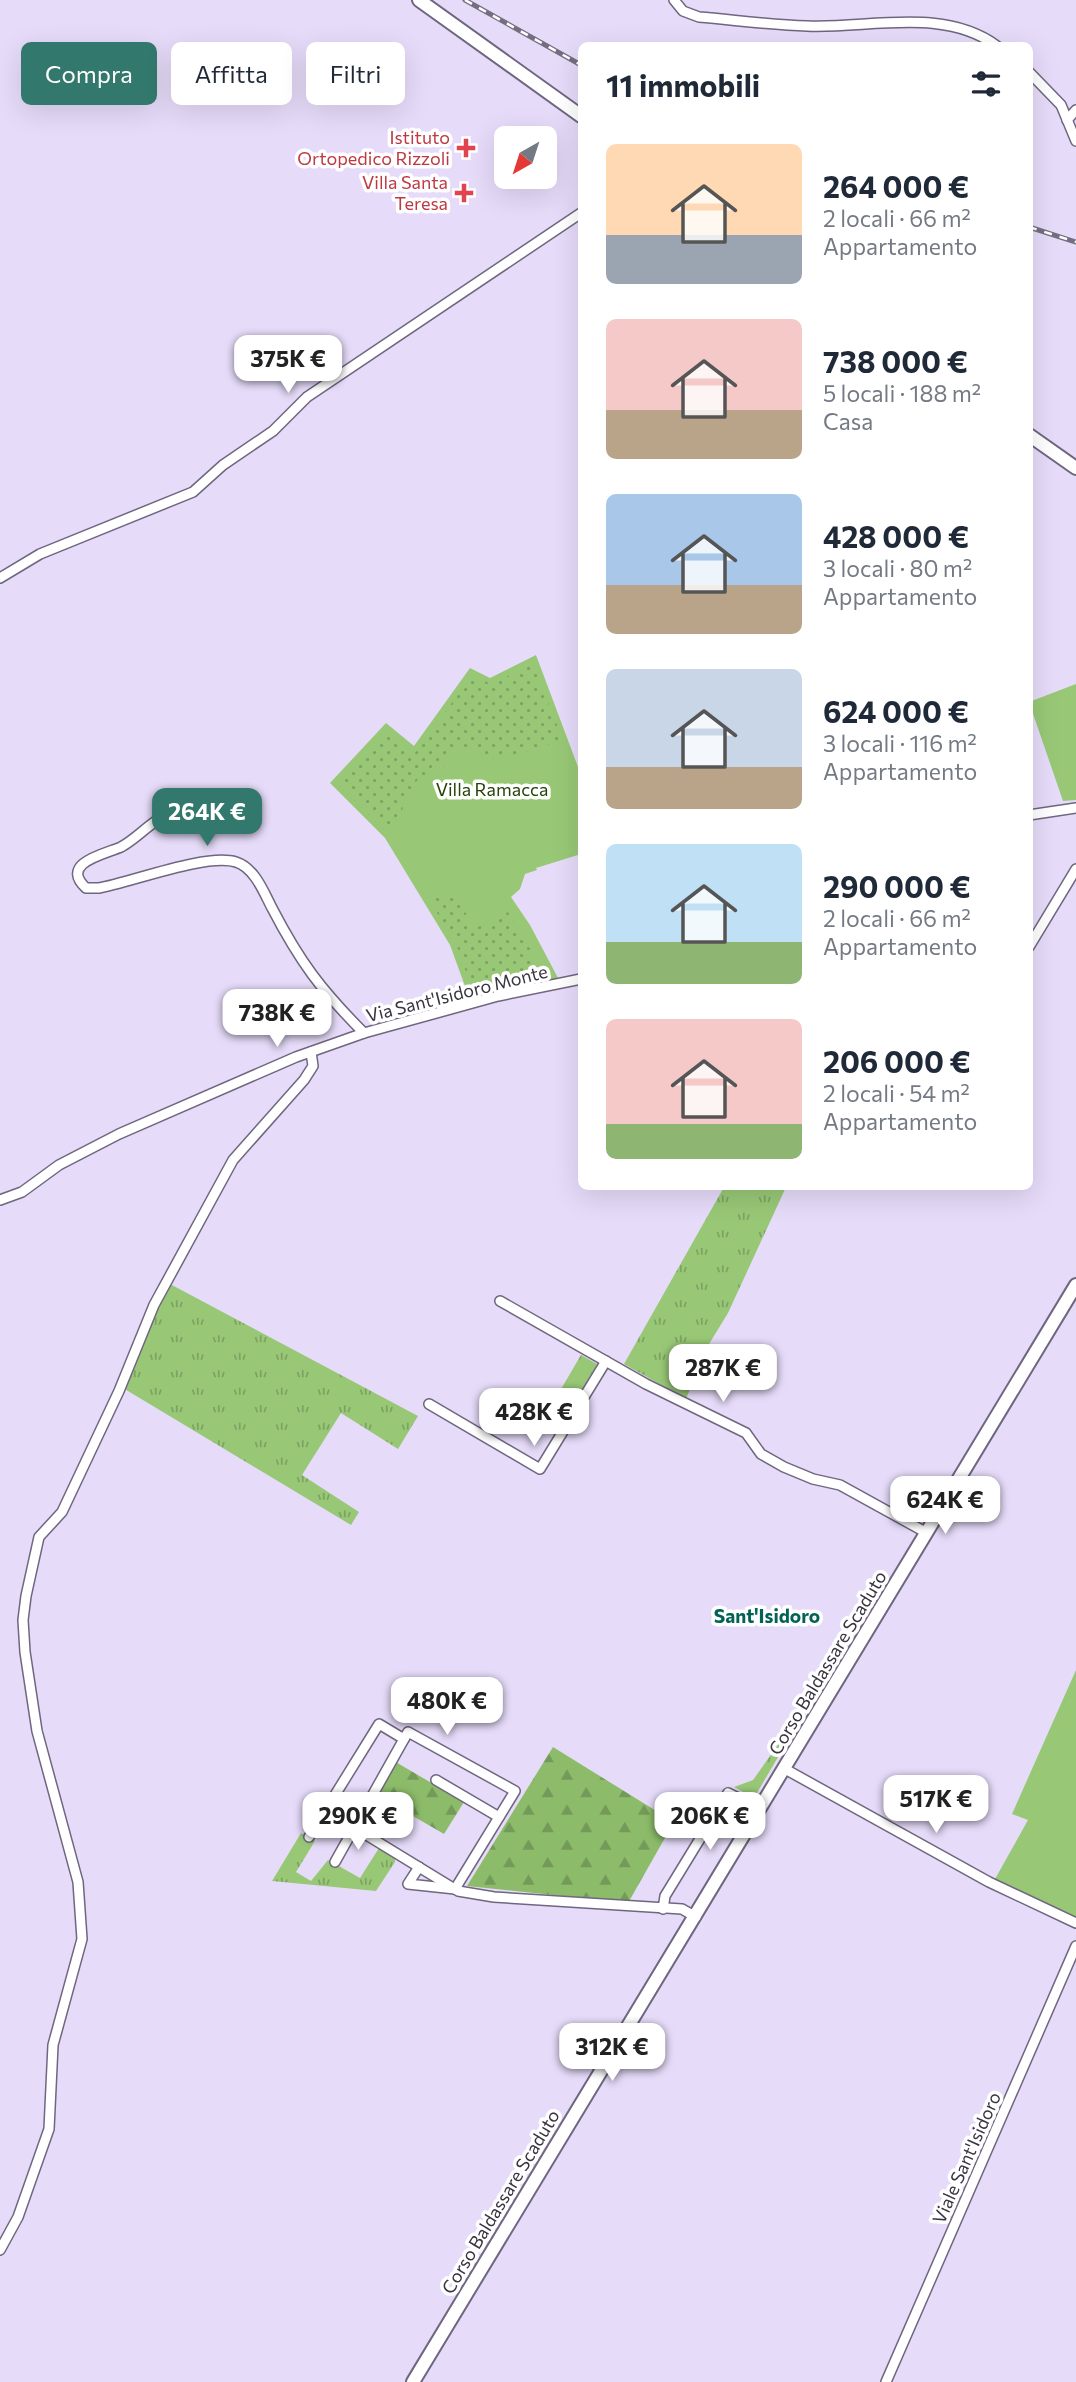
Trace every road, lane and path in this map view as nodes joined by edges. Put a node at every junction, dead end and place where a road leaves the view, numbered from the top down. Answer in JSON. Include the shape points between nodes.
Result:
{"nodes":[{"id":1,"x":419,"y":0,"type":"edge"},
{"id":2,"x":674,"y":0,"type":"edge"},
{"id":3,"x":990,"y":42,"type":"edge"},
{"id":4,"x":1033,"y":76,"type":"edge"},
{"id":5,"x":1076,"y":110,"type":"edge"},
{"id":6,"x":578,"y":114,"type":"edge"},
{"id":7,"x":1067,"y":120,"type":"junction"},
{"id":8,"x":1076,"y":141,"type":"edge"},
{"id":9,"x":578,"y":215,"type":"edge"},
{"id":10,"x":1033,"y":438,"type":"edge"},
{"id":11,"x":1076,"y":468,"type":"edge"},
{"id":12,"x":0,"y":578,"type":"edge"},
{"id":13,"x":219,"y":803,"type":"dead end"},
{"id":14,"x":1076,"y":808,"type":"edge"},
{"id":15,"x":1033,"y":814,"type":"edge"},
{"id":16,"x":1076,"y":869,"type":"edge"},
{"id":17,"x":1033,"y":940,"type":"edge"},
{"id":18,"x":578,"y":980,"type":"edge"},
{"id":19,"x":364,"y":1033,"type":"junction"},
{"id":20,"x":311,"y":1052,"type":"junction"},
{"id":21,"x":0,"y":1200,"type":"edge"},
{"id":22,"x":1076,"y":1285,"type":"edge"},
{"id":23,"x":500,"y":1301,"type":"dead end"},
{"id":24,"x":606,"y":1361,"type":"junction"},
{"id":25,"x":429,"y":1404,"type":"dead end"},
{"id":26,"x":927,"y":1533,"type":"junction"},
{"id":27,"x":404,"y":1739,"type":"junction"},
{"id":28,"x":785,"y":1769,"type":"junction"},
{"id":29,"x":436,"y":1780,"type":"dead end"},
{"id":30,"x":761,"y":1809,"type":"junction"},
{"id":31,"x":324,"y":1813,"type":"junction"},
{"id":32,"x":499,"y":1817,"type":"junction"},
{"id":33,"x":354,"y":1829,"type":"junction"},
{"id":34,"x":309,"y":1837,"type":"dead end"},
{"id":35,"x":335,"y":1863,"type":"dead end"},
{"id":36,"x":419,"y":1867,"type":"junction"},
{"id":37,"x":455,"y":1889,"type":"junction"},
{"id":38,"x":663,"y":1909,"type":"junction"},
{"id":39,"x":696,"y":1917,"type":"junction"},
{"id":40,"x":1076,"y":1923,"type":"edge"},
{"id":41,"x":1076,"y":1946,"type":"edge"},
{"id":42,"x":0,"y":2250,"type":"edge"},
{"id":43,"x":894,"y":2364,"type":"junction"},
{"id":44,"x":413,"y":2382,"type":"edge"},
{"id":45,"x":886,"y":2382,"type":"edge"},
{"id":46,"x":896,"y":2382,"type":"edge"}],
"edges":[{"from":1,"to":6,"type":"street"},
{"from":2,"to":3,"type":"street","via":[[682,11],[699,17],[808,26],[910,22],[969,31]]},
{"from":4,"to":7,"type":"street","via":[[1061,105]]},
{"from":5,"to":7,"type":"street"},
{"from":7,"to":8,"type":"street"},
{"from":9,"to":12,"type":"street","via":[[307,397],[273,431],[223,464],[193,492],[40,554]]},
{"from":10,"to":11,"type":"street"},
{"from":13,"to":19,"type":"street","via":[[169,815],[124,845],[93,856],[82,864],[80,882],[86,888],[99,888],[186,866],[238,862],[258,881],[303,964]]},
{"from":14,"to":15,"type":"street"},
{"from":16,"to":17,"type":"street"},
{"from":18,"to":19,"type":"street","name":"Via Sant'Isidoro Monte"},
{"from":19,"to":20,"type":"street","name":"Via Sant'Isidoro Monte"},
{"from":20,"to":21,"type":"street","name":"Via Sant'Isidoro Monte","via":[[119,1133],[59,1165],[22,1192]]},
{"from":20,"to":42,"type":"street","via":[[313,1066],[303,1080],[233,1160],[154,1305],[62,1512],[39,1537],[23,1620],[25,1652],[37,1731],[78,1882],[82,1939],[53,2045],[49,2129],[18,2217]]},
{"from":22,"to":26,"type":"street","name":"Corso Baldassare Scaduto"},
{"from":23,"to":24,"type":"street"},
{"from":24,"to":25,"type":"street","via":[[540,1469]]},
{"from":24,"to":26,"type":"street","via":[[746,1433],[761,1454],[784,1467],[840,1485]]},
{"from":26,"to":28,"type":"street","name":"Corso Baldassare Scaduto"},
{"from":27,"to":31,"type":"street","via":[[379,1724]]},
{"from":27,"to":32,"type":"street","via":[[408,1732],[514,1791]]},
{"from":27,"to":33,"type":"street"},
{"from":28,"to":30,"type":"street","name":"Corso Baldassare Scaduto"},
{"from":28,"to":40,"type":"street","via":[[989,1882]]},
{"from":29,"to":32,"type":"street"},
{"from":30,"to":38,"type":"street","via":[[728,1793],[665,1896]]},
{"from":30,"to":39,"type":"street","name":"Corso Baldassare Scaduto"},
{"from":31,"to":33,"type":"street"},
{"from":31,"to":34,"type":"street"},
{"from":32,"to":37,"type":"street"},
{"from":33,"to":35,"type":"street"},
{"from":33,"to":36,"type":"street"},
{"from":36,"to":37,"type":"street"},
{"from":36,"to":37,"type":"street","via":[[408,1884]]},
{"from":37,"to":38,"type":"street","via":[[494,1897]]},
{"from":38,"to":39,"type":"street","via":[[682,1909]]},
{"from":39,"to":44,"type":"street","name":"Corso Baldassare Scaduto"},
{"from":41,"to":43,"type":"street","name":"Viale Sant'Isidoro"},
{"from":43,"to":45,"type":"street","name":"Viale Sant'Isidoro"},
{"from":43,"to":46,"type":"street"}]}
